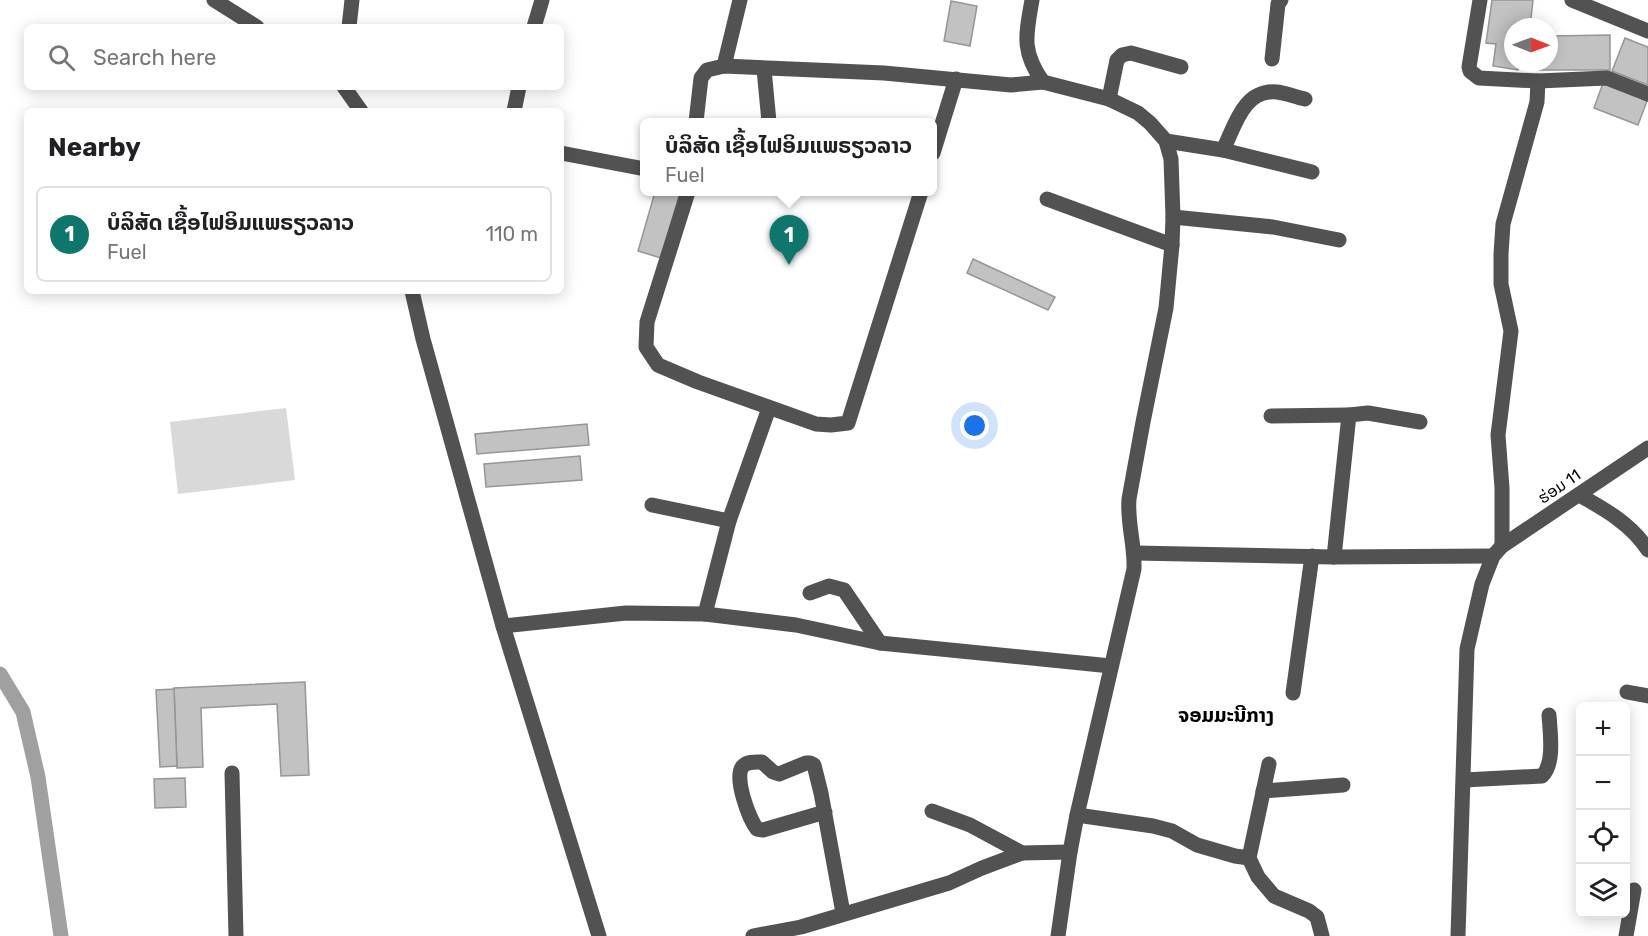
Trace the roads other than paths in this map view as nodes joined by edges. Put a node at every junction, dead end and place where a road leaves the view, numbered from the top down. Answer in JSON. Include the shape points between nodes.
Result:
{"nodes":[{"id":1,"x":213,"y":0,"type":"edge"},
{"id":2,"x":352,"y":0,"type":"edge"},
{"id":3,"x":542,"y":0,"type":"edge"},
{"id":4,"x":740,"y":0,"type":"edge"},
{"id":5,"x":1032,"y":0,"type":"edge"},
{"id":6,"x":1281,"y":0,"type":"edge"},
{"id":7,"x":1480,"y":0,"type":"edge"},
{"id":8,"x":1572,"y":0,"type":"edge"},
{"id":9,"x":252,"y":24,"type":"edge"},
{"id":10,"x":349,"y":24,"type":"edge"},
{"id":11,"x":535,"y":24,"type":"edge"},
{"id":12,"x":1648,"y":31,"type":"edge"},
{"id":13,"x":1272,"y":59,"type":"dead end"},
{"id":14,"x":724,"y":66,"type":"junction"},
{"id":15,"x":1181,"y":67,"type":"dead end"},
{"id":16,"x":764,"y":69,"type":"junction"},
{"id":17,"x":956,"y":80,"type":"junction"},
{"id":18,"x":1538,"y":81,"type":"junction"},
{"id":19,"x":1043,"y":82,"type":"junction"},
{"id":20,"x":346,"y":90,"type":"edge"},
{"id":21,"x":518,"y":90,"type":"edge"},
{"id":22,"x":1648,"y":94,"type":"edge"},
{"id":23,"x":1109,"y":99,"type":"junction"},
{"id":24,"x":1305,"y":99,"type":"dead end"},
{"id":25,"x":359,"y":108,"type":"edge"},
{"id":26,"x":515,"y":108,"type":"edge"},
{"id":27,"x":697,"y":118,"type":"edge"},
{"id":28,"x":769,"y":118,"type":"edge"},
{"id":29,"x":937,"y":140,"type":"edge"},
{"id":30,"x":1166,"y":141,"type":"junction"},
{"id":31,"x":1223,"y":150,"type":"junction"},
{"id":32,"x":564,"y":154,"type":"edge"},
{"id":33,"x":640,"y":168,"type":"edge"},
{"id":34,"x":1312,"y":172,"type":"dead end"},
{"id":35,"x":687,"y":196,"type":"edge"},
{"id":36,"x":920,"y":196,"type":"edge"},
{"id":37,"x":1047,"y":199,"type":"dead end"},
{"id":38,"x":1173,"y":217,"type":"junction"},
{"id":39,"x":1339,"y":240,"type":"dead end"},
{"id":40,"x":1172,"y":246,"type":"junction"},
{"id":41,"x":413,"y":294,"type":"edge"},
{"id":42,"x":768,"y":408,"type":"junction"},
{"id":43,"x":1349,"y":415,"type":"junction"},
{"id":44,"x":1271,"y":416,"type":"dead end"},
{"id":45,"x":1420,"y":422,"type":"dead end"},
{"id":46,"x":1648,"y":448,"type":"edge"},
{"id":47,"x":1579,"y":495,"type":"junction"},
{"id":48,"x":652,"y":505,"type":"dead end"},
{"id":49,"x":729,"y":521,"type":"junction"},
{"id":50,"x":1648,"y":550,"type":"edge"},
{"id":51,"x":1497,"y":551,"type":"junction"},
{"id":52,"x":1134,"y":553,"type":"junction"},
{"id":53,"x":1312,"y":556,"type":"junction"},
{"id":54,"x":1334,"y":556,"type":"junction"},
{"id":55,"x":810,"y":593,"type":"dead end"},
{"id":56,"x":705,"y":614,"type":"junction"},
{"id":57,"x":503,"y":626,"type":"junction"},
{"id":58,"x":880,"y":643,"type":"junction"},
{"id":59,"x":1111,"y":666,"type":"junction"},
{"id":60,"x":1627,"y":692,"type":"dead end"},
{"id":61,"x":1293,"y":693,"type":"dead end"},
{"id":62,"x":1648,"y":696,"type":"edge"},
{"id":63,"x":1549,"y":715,"type":"dead end"},
{"id":64,"x":1269,"y":764,"type":"dead end"},
{"id":65,"x":232,"y":773,"type":"dead end"},
{"id":66,"x":1464,"y":780,"type":"junction"},
{"id":67,"x":1343,"y":786,"type":"dead end"},
{"id":68,"x":1263,"y":791,"type":"junction"},
{"id":69,"x":932,"y":811,"type":"dead end"},
{"id":70,"x":825,"y":812,"type":"junction"},
{"id":71,"x":1077,"y":815,"type":"junction"},
{"id":72,"x":1070,"y":852,"type":"junction"},
{"id":73,"x":1022,"y":853,"type":"junction"},
{"id":74,"x":1250,"y":858,"type":"junction"},
{"id":75,"x":1634,"y":890,"type":"dead end"},
{"id":76,"x":843,"y":913,"type":"junction"},
{"id":77,"x":236,"y":936,"type":"edge"},
{"id":78,"x":599,"y":936,"type":"edge"},
{"id":79,"x":753,"y":936,"type":"edge"},
{"id":80,"x":1058,"y":936,"type":"edge"},
{"id":81,"x":1322,"y":936,"type":"edge"},
{"id":82,"x":1458,"y":936,"type":"edge"},
{"id":83,"x":1626,"y":936,"type":"edge"}],
"edges":[{"from":1,"to":9,"type":"street"},
{"from":2,"to":10,"type":"street"},
{"from":3,"to":11,"type":"street"},
{"from":4,"to":14,"type":"street"},
{"from":5,"to":19,"type":"street","via":[[1026,47]]},
{"from":6,"to":13,"type":"street"},
{"from":7,"to":18,"type":"street","via":[[1470,71],[1479,78]]},
{"from":8,"to":12,"type":"street"},
{"from":14,"to":16,"type":"street"},
{"from":14,"to":27,"type":"street","via":[[707,70],[701,78]]},
{"from":15,"to":23,"type":"street","via":[[1131,53],[1122,55],[1117,60]]},
{"from":16,"to":17,"type":"street"},
{"from":16,"to":28,"type":"street"},
{"from":17,"to":19,"type":"street","via":[[1011,86]]},
{"from":17,"to":29,"type":"street"},
{"from":18,"to":22,"type":"street","via":[[1607,78]]},
{"from":18,"to":51,"type":"street","via":[[1537,102],[1503,224],[1501,284],[1511,331],[1498,435],[1502,488]]},
{"from":19,"to":23,"type":"street"},
{"from":20,"to":25,"type":"street"},
{"from":21,"to":26,"type":"street"},
{"from":23,"to":30,"type":"street","via":[[1138,113]]},
{"from":24,"to":31,"type":"street","via":[[1276,92],[1251,98]]},
{"from":30,"to":31,"type":"street"},
{"from":30,"to":38,"type":"street","via":[[1171,159]]},
{"from":31,"to":34,"type":"street"},
{"from":32,"to":33,"type":"street"},
{"from":35,"to":42,"type":"street","via":[[647,322],[646,347],[658,365]]},
{"from":36,"to":42,"type":"street","via":[[848,423],[816,424]]},
{"from":37,"to":40,"type":"street"},
{"from":38,"to":39,"type":"street","via":[[1273,227]]},
{"from":38,"to":40,"type":"street"},
{"from":40,"to":52,"type":"street","via":[[1166,308],[1129,499]]},
{"from":41,"to":57,"type":"street"},
{"from":42,"to":49,"type":"street"},
{"from":43,"to":44,"type":"street"},
{"from":43,"to":45,"type":"street","via":[[1368,413]]},
{"from":43,"to":54,"type":"street"},
{"from":46,"to":47,"type":"street","name":"ຮ່ອມ 11"},
{"from":47,"to":50,"type":"street","via":[[1602,507],[1639,537]]},
{"from":47,"to":51,"type":"street","name":"ຮ່ອມ 11"},
{"from":48,"to":49,"type":"street"},
{"from":49,"to":56,"type":"street"},
{"from":51,"to":54,"type":"street"},
{"from":51,"to":66,"type":"street","via":[[1482,584],[1467,649]]},
{"from":52,"to":53,"type":"street"},
{"from":52,"to":59,"type":"street","via":[[1134,569]]},
{"from":53,"to":54,"type":"street"},
{"from":53,"to":61,"type":"street"},
{"from":55,"to":58,"type":"street","via":[[829,586],[844,590]]},
{"from":56,"to":57,"type":"street","via":[[626,613]]},
{"from":56,"to":58,"type":"street","via":[[796,625]]},
{"from":57,"to":78,"type":"street"},
{"from":58,"to":59,"type":"street"},
{"from":59,"to":71,"type":"street"},
{"from":60,"to":62,"type":"street"},
{"from":63,"to":66,"type":"street","via":[[1550,763],[1542,776]]},
{"from":64,"to":68,"type":"street"},
{"from":65,"to":77,"type":"street"},
{"from":66,"to":82,"type":"street"},
{"from":67,"to":68,"type":"street"},
{"from":68,"to":74,"type":"street"},
{"from":69,"to":73,"type":"street","via":[[970,825]]},
{"from":70,"to":70,"type":"street","via":[[810,763],[779,774],[762,762],[748,763],[740,771],[740,783],[757,829]]},
{"from":70,"to":76,"type":"street"},
{"from":71,"to":72,"type":"street"},
{"from":71,"to":74,"type":"street","via":[[1153,826],[1173,831],[1197,845]]},
{"from":72,"to":73,"type":"street"},
{"from":72,"to":80,"type":"street"},
{"from":73,"to":76,"type":"street","via":[[949,883]]},
{"from":74,"to":81,"type":"street","via":[[1258,877],[1274,896],[1317,917]]},
{"from":75,"to":83,"type":"street"},
{"from":76,"to":79,"type":"street","via":[[801,927]]}]}
